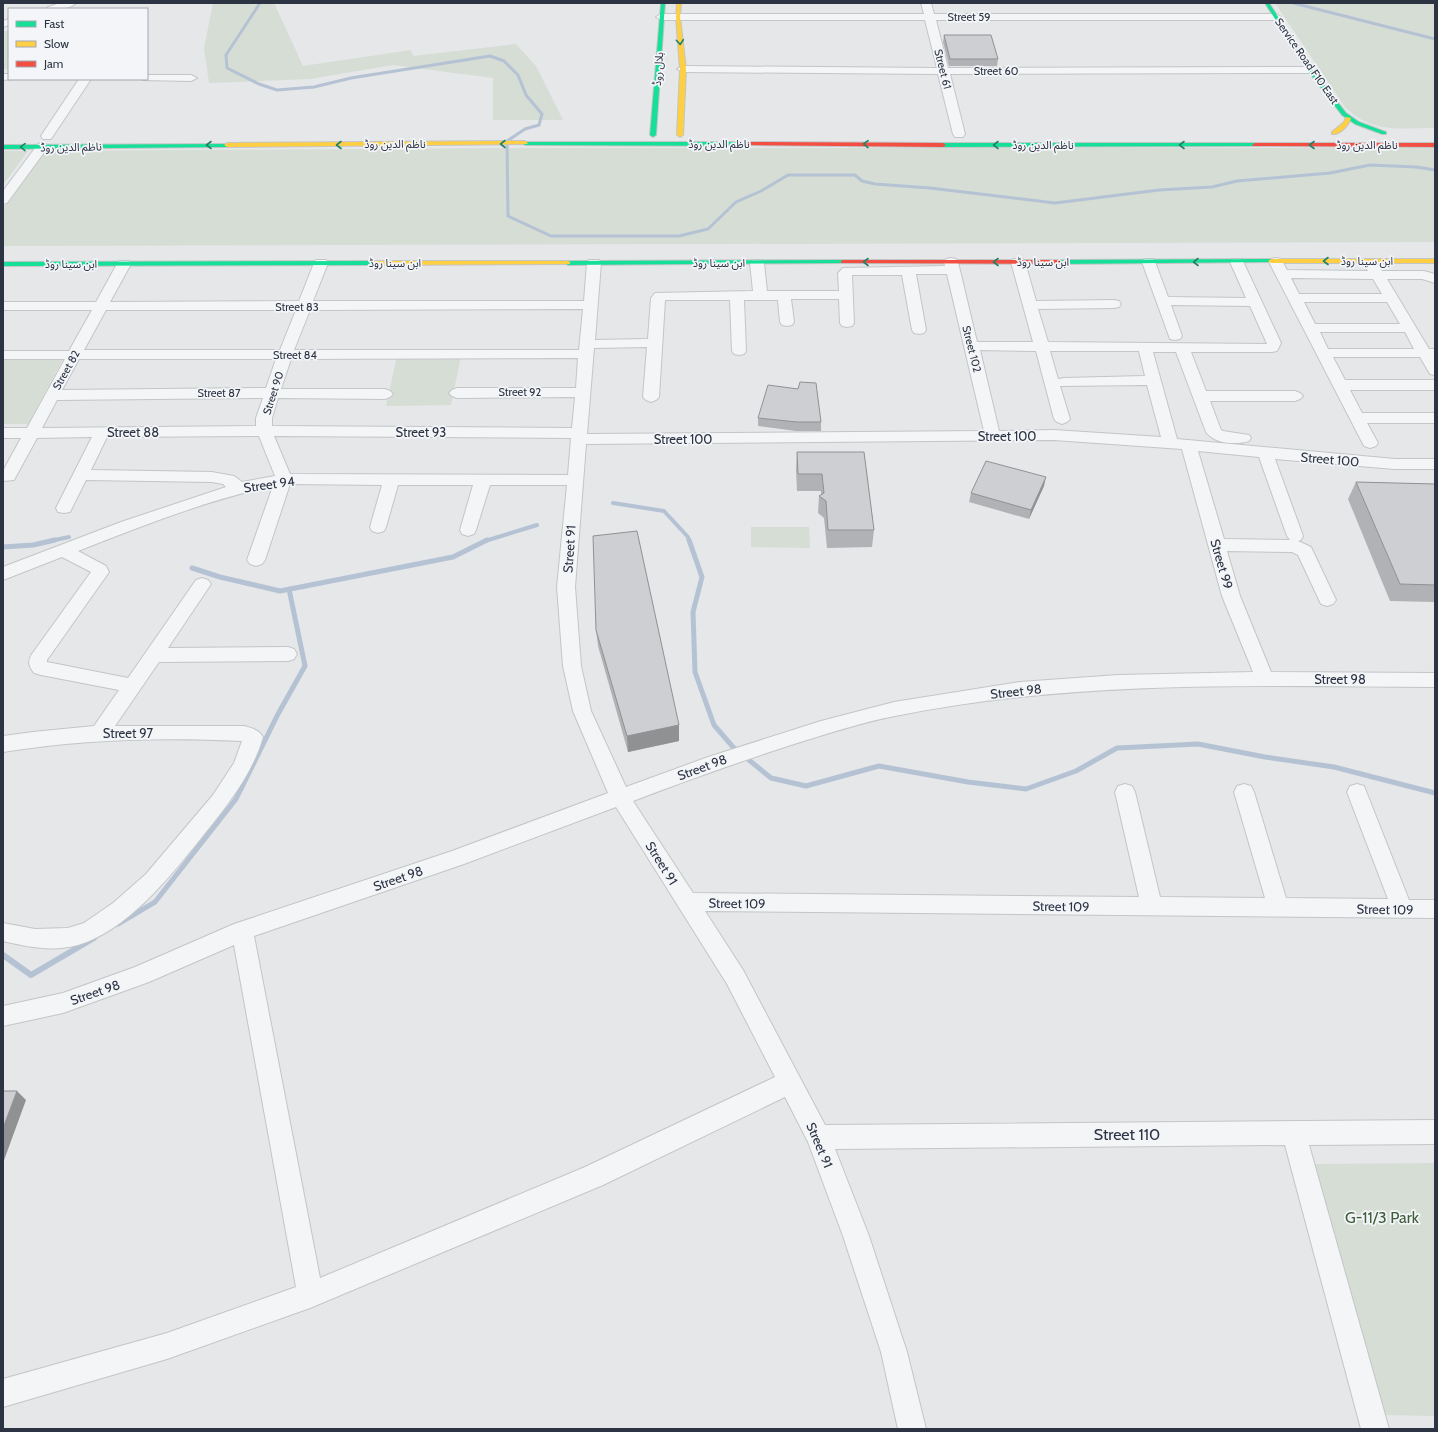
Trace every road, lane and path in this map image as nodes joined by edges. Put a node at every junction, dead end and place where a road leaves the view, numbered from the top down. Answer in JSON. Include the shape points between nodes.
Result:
{"nodes":[{"id":1,"x":663,"y":3,"type":"edge"},
{"id":2,"x":679,"y":3,"type":"edge"},
{"id":3,"x":926,"y":3,"type":"edge"},
{"id":4,"x":1267,"y":3,"type":"edge"},
{"id":5,"x":68,"y":5,"type":"edge"},
{"id":6,"x":56,"y":8,"type":"edge"},
{"id":7,"x":661,"y":17,"type":"junction"},
{"id":8,"x":678,"y":17,"type":"junction"},
{"id":9,"x":930,"y":17,"type":"junction"},
{"id":10,"x":1276,"y":17,"type":"junction"},
{"id":11,"x":683,"y":69,"type":"junction"},
{"id":12,"x":1310,"y":70,"type":"junction"},
{"id":13,"x":943,"y":71,"type":"junction"},
{"id":14,"x":148,"y":78,"type":"edge"},
{"id":15,"x":191,"y":78,"type":"dead end"},
{"id":16,"x":84,"y":80,"type":"edge"},
{"id":17,"x":1348,"y":118,"type":"junction"},
{"id":18,"x":1388,"y":133,"type":"joint"},
{"id":19,"x":833,"y":134,"type":"dead end"},
{"id":20,"x":959,"y":134,"type":"dead end"},
{"id":21,"x":1244,"y":134,"type":"dead end"},
{"id":22,"x":653,"y":135,"type":"junction"},
{"id":23,"x":680,"y":135,"type":"junction"},
{"id":24,"x":749,"y":135,"type":"dead end"},
{"id":25,"x":100,"y":136,"type":"dead end"},
{"id":26,"x":219,"y":136,"type":"dead end"},
{"id":27,"x":46,"y":139,"type":"junction"},
{"id":28,"x":575,"y":139,"type":"junction"},
{"id":29,"x":834,"y":144,"type":"junction"},
{"id":30,"x":1435,"y":144,"type":"edge"},
{"id":31,"x":1251,"y":145,"type":"junction"},
{"id":32,"x":95,"y":146,"type":"junction"},
{"id":33,"x":3,"y":147,"type":"edge"},
{"id":34,"x":3,"y":200,"type":"edge"},
{"id":35,"x":1416,"y":252,"type":"dead end"},
{"id":36,"x":30,"y":254,"type":"dead end"},
{"id":37,"x":599,"y":261,"type":"junction"},
{"id":38,"x":1370,"y":261,"type":"junction"},
{"id":39,"x":1422,"y":261,"type":"junction"},
{"id":40,"x":1435,"y":261,"type":"edge"},
{"id":41,"x":757,"y":262,"type":"junction"},
{"id":42,"x":1018,"y":262,"type":"junction"},
{"id":43,"x":1149,"y":262,"type":"junction"},
{"id":44,"x":1237,"y":262,"type":"junction"},
{"id":45,"x":321,"y":263,"type":"junction"},
{"id":46,"x":3,"y":264,"type":"edge"},
{"id":47,"x":23,"y":264,"type":"junction"},
{"id":48,"x":124,"y":264,"type":"junction"},
{"id":49,"x":952,"y":266,"type":"junction"},
{"id":50,"x":1279,"y":268,"type":"junction"},
{"id":51,"x":908,"y":270,"type":"junction"},
{"id":52,"x":1378,"y":275,"type":"junction"},
{"id":53,"x":1435,"y":279,"type":"edge"},
{"id":54,"x":737,"y":295,"type":"junction"},
{"id":55,"x":760,"y":295,"type":"junction"},
{"id":56,"x":784,"y":295,"type":"junction"},
{"id":57,"x":846,"y":295,"type":"junction"},
{"id":58,"x":1295,"y":298,"type":"junction"},
{"id":59,"x":1391,"y":298,"type":"junction"},
{"id":60,"x":1163,"y":301,"type":"junction"},
{"id":61,"x":1255,"y":302,"type":"junction"},
{"id":62,"x":1114,"y":304,"type":"dead end"},
{"id":63,"x":591,"y":305,"type":"junction"},
{"id":64,"x":1030,"y":305,"type":"junction"},
{"id":65,"x":3,"y":306,"type":"edge"},
{"id":66,"x":101,"y":307,"type":"junction"},
{"id":67,"x":304,"y":307,"type":"junction"},
{"id":68,"x":787,"y":322,"type":"dead end"},
{"id":69,"x":847,"y":323,"type":"dead end"},
{"id":70,"x":1311,"y":328,"type":"junction"},
{"id":71,"x":1409,"y":328,"type":"junction"},
{"id":72,"x":919,"y":330,"type":"dead end"},
{"id":73,"x":1179,"y":342,"type":"junction"},
{"id":74,"x":655,"y":343,"type":"junction"},
{"id":75,"x":971,"y":346,"type":"junction"},
{"id":76,"x":1042,"y":347,"type":"junction"},
{"id":77,"x":1145,"y":348,"type":"junction"},
{"id":78,"x":587,"y":349,"type":"junction"},
{"id":79,"x":739,"y":352,"type":"dead end"},
{"id":80,"x":1324,"y":353,"type":"junction"},
{"id":81,"x":1430,"y":353,"type":"edge"},
{"id":82,"x":3,"y":355,"type":"edge"},
{"id":83,"x":74,"y":355,"type":"junction"},
{"id":84,"x":285,"y":355,"type":"junction"},
{"id":85,"x":1435,"y":371,"type":"edge"},
{"id":86,"x":1154,"y":380,"type":"junction"},
{"id":87,"x":1064,"y":382,"type":"dead end"},
{"id":88,"x":1340,"y":385,"type":"junction"},
{"id":89,"x":1435,"y":385,"type":"edge"},
{"id":90,"x":583,"y":392,"type":"junction"},
{"id":91,"x":272,"y":393,"type":"junction"},
{"id":92,"x":457,"y":393,"type":"dead end"},
{"id":93,"x":385,"y":394,"type":"dead end"},
{"id":94,"x":53,"y":395,"type":"junction"},
{"id":95,"x":1201,"y":396,"type":"junction"},
{"id":96,"x":1295,"y":396,"type":"dead end"},
{"id":97,"x":651,"y":397,"type":"dead end"},
{"id":98,"x":1357,"y":418,"type":"junction"},
{"id":99,"x":1435,"y":418,"type":"edge"},
{"id":100,"x":1062,"y":419,"type":"dead end"},
{"id":101,"x":32,"y":432,"type":"junction"},
{"id":102,"x":102,"y":432,"type":"junction"},
{"id":103,"x":264,"y":432,"type":"junction"},
{"id":104,"x":3,"y":433,"type":"edge"},
{"id":105,"x":579,"y":436,"type":"junction"},
{"id":106,"x":993,"y":436,"type":"junction"},
{"id":107,"x":1170,"y":443,"type":"junction"},
{"id":108,"x":1370,"y":443,"type":"dead end"},
{"id":109,"x":1190,"y":446,"type":"junction"},
{"id":110,"x":1259,"y":453,"type":"junction"},
{"id":111,"x":1435,"y":464,"type":"edge"},
{"id":112,"x":81,"y":475,"type":"junction"},
{"id":113,"x":6,"y":476,"type":"edge"},
{"id":114,"x":284,"y":479,"type":"junction"},
{"id":115,"x":391,"y":480,"type":"junction"},
{"id":116,"x":483,"y":480,"type":"junction"},
{"id":117,"x":575,"y":480,"type":"junction"},
{"id":118,"x":239,"y":488,"type":"junction"},
{"id":119,"x":64,"y":508,"type":"dead end"},
{"id":120,"x":378,"y":527,"type":"dead end"},
{"id":121,"x":468,"y":530,"type":"dead end"},
{"id":122,"x":1294,"y":536,"type":"dead end"},
{"id":123,"x":1217,"y":546,"type":"junction"},
{"id":124,"x":64,"y":551,"type":"junction"},
{"id":125,"x":256,"y":560,"type":"dead end"},
{"id":126,"x":3,"y":574,"type":"edge"},
{"id":127,"x":202,"y":584,"type":"dead end"},
{"id":128,"x":1327,"y":600,"type":"dead end"},
{"id":129,"x":288,"y":654,"type":"dead end"},
{"id":130,"x":155,"y":655,"type":"junction"},
{"id":131,"x":1266,"y":679,"type":"junction"},
{"id":132,"x":1435,"y":680,"type":"edge"},
{"id":133,"x":133,"y":686,"type":"junction"},
{"id":134,"x":100,"y":733,"type":"junction"},
{"id":135,"x":3,"y":744,"type":"edge"},
{"id":136,"x":1125,"y":792,"type":"dead end"},
{"id":137,"x":1244,"y":792,"type":"dead end"},
{"id":138,"x":1357,"y":792,"type":"dead end"},
{"id":139,"x":620,"y":797,"type":"junction"},
{"id":140,"x":686,"y":902,"type":"junction"},
{"id":141,"x":1152,"y":907,"type":"junction"},
{"id":142,"x":1278,"y":908,"type":"junction"},
{"id":143,"x":1402,"y":909,"type":"junction"},
{"id":144,"x":1435,"y":910,"type":"edge"},
{"id":145,"x":242,"y":931,"type":"junction"},
{"id":146,"x":3,"y":932,"type":"edge"},
{"id":147,"x":3,"y":1016,"type":"edge"},
{"id":148,"x":790,"y":1082,"type":"junction"},
{"id":149,"x":1435,"y":1132,"type":"edge"},
{"id":150,"x":1294,"y":1133,"type":"junction"},
{"id":151,"x":818,"y":1137,"type":"junction"},
{"id":152,"x":310,"y":1295,"type":"junction"},
{"id":153,"x":3,"y":1393,"type":"edge"},
{"id":154,"x":912,"y":1429,"type":"edge"},
{"id":155,"x":1375,"y":1429,"type":"edge"}],
"edges":[{"from":1,"to":7,"type":"main road","name":"ہلال روڈ"},
{"from":2,"to":8,"type":"main road","name":"ہلال روڈ"},
{"from":3,"to":9,"type":"street","name":"Street 61"},
{"from":4,"to":10,"type":"main road","name":"Service Road F10 East"},
{"from":5,"to":6,"type":"street"},
{"from":7,"to":8,"type":"street","name":"Street 59"},
{"from":7,"to":22,"type":"main road","name":"ہلال روڈ"},
{"from":8,"to":9,"type":"street","name":"Street 59"},
{"from":8,"to":11,"type":"main road","name":"ہلال روڈ","one_way":true},
{"from":9,"to":10,"type":"street","name":"Street 59"},
{"from":9,"to":13,"type":"street","name":"Street 61"},
{"from":10,"to":12,"type":"main road","name":"Service Road F10 East"},
{"from":11,"to":13,"type":"street","name":"Street 60"},
{"from":11,"to":23,"type":"main road","name":"ہلال روڈ"},
{"from":12,"to":13,"type":"street","name":"Street 60"},
{"from":12,"to":17,"type":"main road","name":"Service Road F10 East"},
{"from":13,"to":20,"type":"street","name":"Street 61"},
{"from":14,"to":15,"type":"street"},
{"from":16,"to":27,"type":"street"},
{"from":17,"to":18,"type":"main road","name":"Service Road F10 East"},
{"from":17,"to":18,"type":"main road","name":"ناظم الدین روڈ","via":[[1347,122],[1330,133]]},
{"from":19,"to":29,"type":"main road"},
{"from":21,"to":31,"type":"main road"},
{"from":22,"to":23,"type":"main road","name":"ناظم الدین روڈ"},
{"from":22,"to":28,"type":"main road","name":"ناظم الدین روڈ"},
{"from":23,"to":24,"type":"main road","name":"ناظم الدین روڈ"},
{"from":25,"to":32,"type":"main road"},
{"from":26,"to":28,"type":"main road","name":"ناظم الدین روڈ","via":[[537,134]]},
{"from":27,"to":32,"type":"main road","name":"ناظم الدین روڈ"},
{"from":27,"to":33,"type":"main road","name":"ناظم الدین روڈ","one_way":true},
{"from":27,"to":34,"type":"street"},
{"from":28,"to":29,"type":"main road","name":"ناظم الدین روڈ"},
{"from":28,"to":32,"type":"main road","name":"ناظم الدین روڈ","one_way":true,"via":[[531,144]]},
{"from":31,"to":29,"type":"main road","name":"ناظم الدین روڈ","one_way":true},
{"from":30,"to":31,"type":"main road","name":"ناظم الدین روڈ","one_way":true},
{"from":35,"to":39,"type":"main road"},
{"from":36,"to":47,"type":"main road"},
{"from":37,"to":41,"type":"main road","name":"ابن سینا روڈ"},
{"from":37,"to":45,"type":"main road","name":"ابن سینا روڈ"},
{"from":37,"to":63,"type":"street","name":"Street 91"},
{"from":38,"to":39,"type":"main road","name":"ابن سینا روڈ"},
{"from":38,"to":50,"type":"main road","name":"ابن سینا روڈ","one_way":true},
{"from":38,"to":52,"type":"street"},
{"from":39,"to":40,"type":"main road","name":"ابن سینا روڈ"},
{"from":49,"to":41,"type":"main road","name":"ابن سینا روڈ","one_way":true},
{"from":41,"to":55,"type":"street"},
{"from":42,"to":43,"type":"main road","name":"ابن سینا روڈ"},
{"from":42,"to":49,"type":"main road","name":"ابن سینا روڈ","one_way":true},
{"from":42,"to":64,"type":"street"},
{"from":44,"to":43,"type":"main road","name":"ابن سینا روڈ","one_way":true},
{"from":43,"to":60,"type":"street"},
{"from":44,"to":50,"type":"main road","name":"ابن سینا روڈ"},
{"from":44,"to":61,"type":"street"},
{"from":45,"to":48,"type":"main road","name":"ابن سینا روڈ"},
{"from":45,"to":67,"type":"street","name":"Street 90"},
{"from":46,"to":47,"type":"main road","name":"ابن سینا روڈ"},
{"from":47,"to":48,"type":"main road","name":"ابن سینا روڈ"},
{"from":48,"to":66,"type":"street","name":"Street 82"},
{"from":49,"to":51,"type":"street"},
{"from":49,"to":75,"type":"street","name":"Street 102"},
{"from":50,"to":52,"type":"street"},
{"from":50,"to":58,"type":"street"},
{"from":51,"to":57,"type":"street","via":[[848,271]]},
{"from":51,"to":72,"type":"street"},
{"from":52,"to":53,"type":"street","via":[[1424,275]]},
{"from":52,"to":59,"type":"street"},
{"from":54,"to":55,"type":"street"},
{"from":54,"to":74,"type":"street","via":[[660,296]]},
{"from":54,"to":79,"type":"street"},
{"from":55,"to":56,"type":"street"},
{"from":56,"to":57,"type":"street"},
{"from":56,"to":68,"type":"street"},
{"from":57,"to":69,"type":"street"},
{"from":58,"to":59,"type":"street"},
{"from":58,"to":70,"type":"street"},
{"from":59,"to":71,"type":"street"},
{"from":60,"to":61,"type":"street"},
{"from":60,"to":73,"type":"street"},
{"from":61,"to":73,"type":"street","via":[[1274,343],[1272,348]]},
{"from":62,"to":64,"type":"street"},
{"from":63,"to":67,"type":"street","name":"Street 83"},
{"from":63,"to":78,"type":"street","name":"Street 91"},
{"from":64,"to":76,"type":"street"},
{"from":65,"to":66,"type":"street","name":"Street 83"},
{"from":66,"to":67,"type":"street","name":"Street 83"},
{"from":66,"to":83,"type":"street","name":"Street 82"},
{"from":67,"to":84,"type":"street","name":"Street 90"},
{"from":70,"to":71,"type":"street"},
{"from":70,"to":80,"type":"street"},
{"from":71,"to":81,"type":"street"},
{"from":73,"to":77,"type":"street"},
{"from":73,"to":95,"type":"street"},
{"from":74,"to":78,"type":"street","name":"Street 84"},
{"from":74,"to":97,"type":"street"},
{"from":75,"to":76,"type":"street"},
{"from":75,"to":106,"type":"street","name":"Street 102"},
{"from":76,"to":77,"type":"street"},
{"from":76,"to":100,"type":"street"},
{"from":77,"to":86,"type":"street"},
{"from":78,"to":84,"type":"street","name":"Street 84"},
{"from":78,"to":90,"type":"street","name":"Street 91"},
{"from":80,"to":81,"type":"street"},
{"from":80,"to":88,"type":"street"},
{"from":81,"to":85,"type":"street"},
{"from":82,"to":83,"type":"street","name":"Street 84"},
{"from":83,"to":84,"type":"street","name":"Street 84"},
{"from":83,"to":94,"type":"street","name":"Street 82"},
{"from":84,"to":91,"type":"street","name":"Street 90"},
{"from":86,"to":87,"type":"street"},
{"from":86,"to":107,"type":"street"},
{"from":88,"to":89,"type":"street"},
{"from":88,"to":98,"type":"street"},
{"from":90,"to":92,"type":"street","name":"Street 92"},
{"from":90,"to":105,"type":"street","name":"Street 91"},
{"from":91,"to":93,"type":"street","name":"Street 87"},
{"from":91,"to":94,"type":"street","name":"Street 87"},
{"from":91,"to":103,"type":"street","name":"Street 90","via":[[264,418]]},
{"from":94,"to":101,"type":"street","name":"Street 82"},
{"from":95,"to":96,"type":"street"},
{"from":95,"to":110,"type":"street","via":[[1216,434],[1247,440]]},
{"from":98,"to":99,"type":"street"},
{"from":98,"to":108,"type":"street"},
{"from":101,"to":102,"type":"street","name":"Street 88"},
{"from":101,"to":104,"type":"street","name":"Street 88"},
{"from":101,"to":113,"type":"street","name":"Street 82"},
{"from":102,"to":103,"type":"street","name":"Street 88"},
{"from":102,"to":112,"type":"street"},
{"from":103,"to":105,"type":"street","name":"Street 93"},
{"from":103,"to":114,"type":"street","name":"Street 90","via":[[273,448]]},
{"from":105,"to":106,"type":"street","name":"Street 100"},
{"from":105,"to":117,"type":"street","name":"Street 91"},
{"from":106,"to":107,"type":"street","name":"Street 100","via":[[1054,435]]},
{"from":107,"to":109,"type":"street","name":"Street 100"},
{"from":109,"to":110,"type":"street","name":"Street 100"},
{"from":109,"to":123,"type":"street","name":"Street 99"},
{"from":110,"to":111,"type":"street","name":"Street 100","via":[[1395,464]]},
{"from":110,"to":122,"type":"street"},
{"from":112,"to":118,"type":"street","via":[[212,477],[228,480]]},
{"from":112,"to":119,"type":"street"},
{"from":114,"to":115,"type":"street","name":"Street 94"},
{"from":114,"to":118,"type":"street","name":"Street 94"},
{"from":114,"to":125,"type":"street"},
{"from":115,"to":116,"type":"street","name":"Street 94"},
{"from":115,"to":120,"type":"street"},
{"from":116,"to":117,"type":"street","name":"Street 94"},
{"from":116,"to":121,"type":"street"},
{"from":117,"to":139,"type":"street","name":"Street 91","via":[[566,587],[572,666],[582,710]]},
{"from":118,"to":124,"type":"street","name":"Street 94","via":[[127,526]]},
{"from":123,"to":128,"type":"street","via":[[1300,548],[1305,551]]},
{"from":123,"to":131,"type":"street","name":"Street 99","via":[[1231,596]]},
{"from":124,"to":126,"type":"street","name":"Street 94"},
{"from":124,"to":133,"type":"street","via":[[98,568],[100,572],[38,659],[40,668]]},
{"from":127,"to":130,"type":"street"},
{"from":129,"to":130,"type":"street"},
{"from":130,"to":133,"type":"street"},
{"from":131,"to":132,"type":"street","name":"Street 98"},
{"from":131,"to":139,"type":"street","name":"Street 98","via":[[1118,682],[1020,689],[894,709],[821,728],[733,756]]},
{"from":133,"to":134,"type":"street"},
{"from":134,"to":135,"type":"street","name":"Street 97"},
{"from":134,"to":146,"type":"street","name":"Street 97","via":[[244,733],[253,737],[250,752],[233,784],[148,887],[126,906],[89,931],[70,937],[48,940]]},
{"from":136,"to":141,"type":"street"},
{"from":137,"to":142,"type":"street"},
{"from":138,"to":143,"type":"street"},
{"from":139,"to":140,"type":"street","name":"Street 91"},
{"from":139,"to":145,"type":"street","name":"Street 98","via":[[457,858]]},
{"from":140,"to":141,"type":"street","name":"Street 109"},
{"from":140,"to":148,"type":"street","name":"Street 91","via":[[735,977]]},
{"from":141,"to":142,"type":"street","name":"Street 109"},
{"from":142,"to":143,"type":"street","name":"Street 109"},
{"from":143,"to":144,"type":"street","name":"Street 109"},
{"from":145,"to":147,"type":"street","name":"Street 98","via":[[141,975],[63,1003]]},
{"from":145,"to":152,"type":"street"},
{"from":148,"to":151,"type":"street","name":"Street 91"},
{"from":148,"to":152,"type":"street","via":[[594,1176]]},
{"from":149,"to":150,"type":"street","name":"Street 110"},
{"from":150,"to":151,"type":"street","name":"Street 110"},
{"from":150,"to":155,"type":"street"},
{"from":151,"to":154,"type":"street","name":"Street 91","via":[[856,1236],[894,1352]]},
{"from":152,"to":153,"type":"street","via":[[167,1346]]}]}
